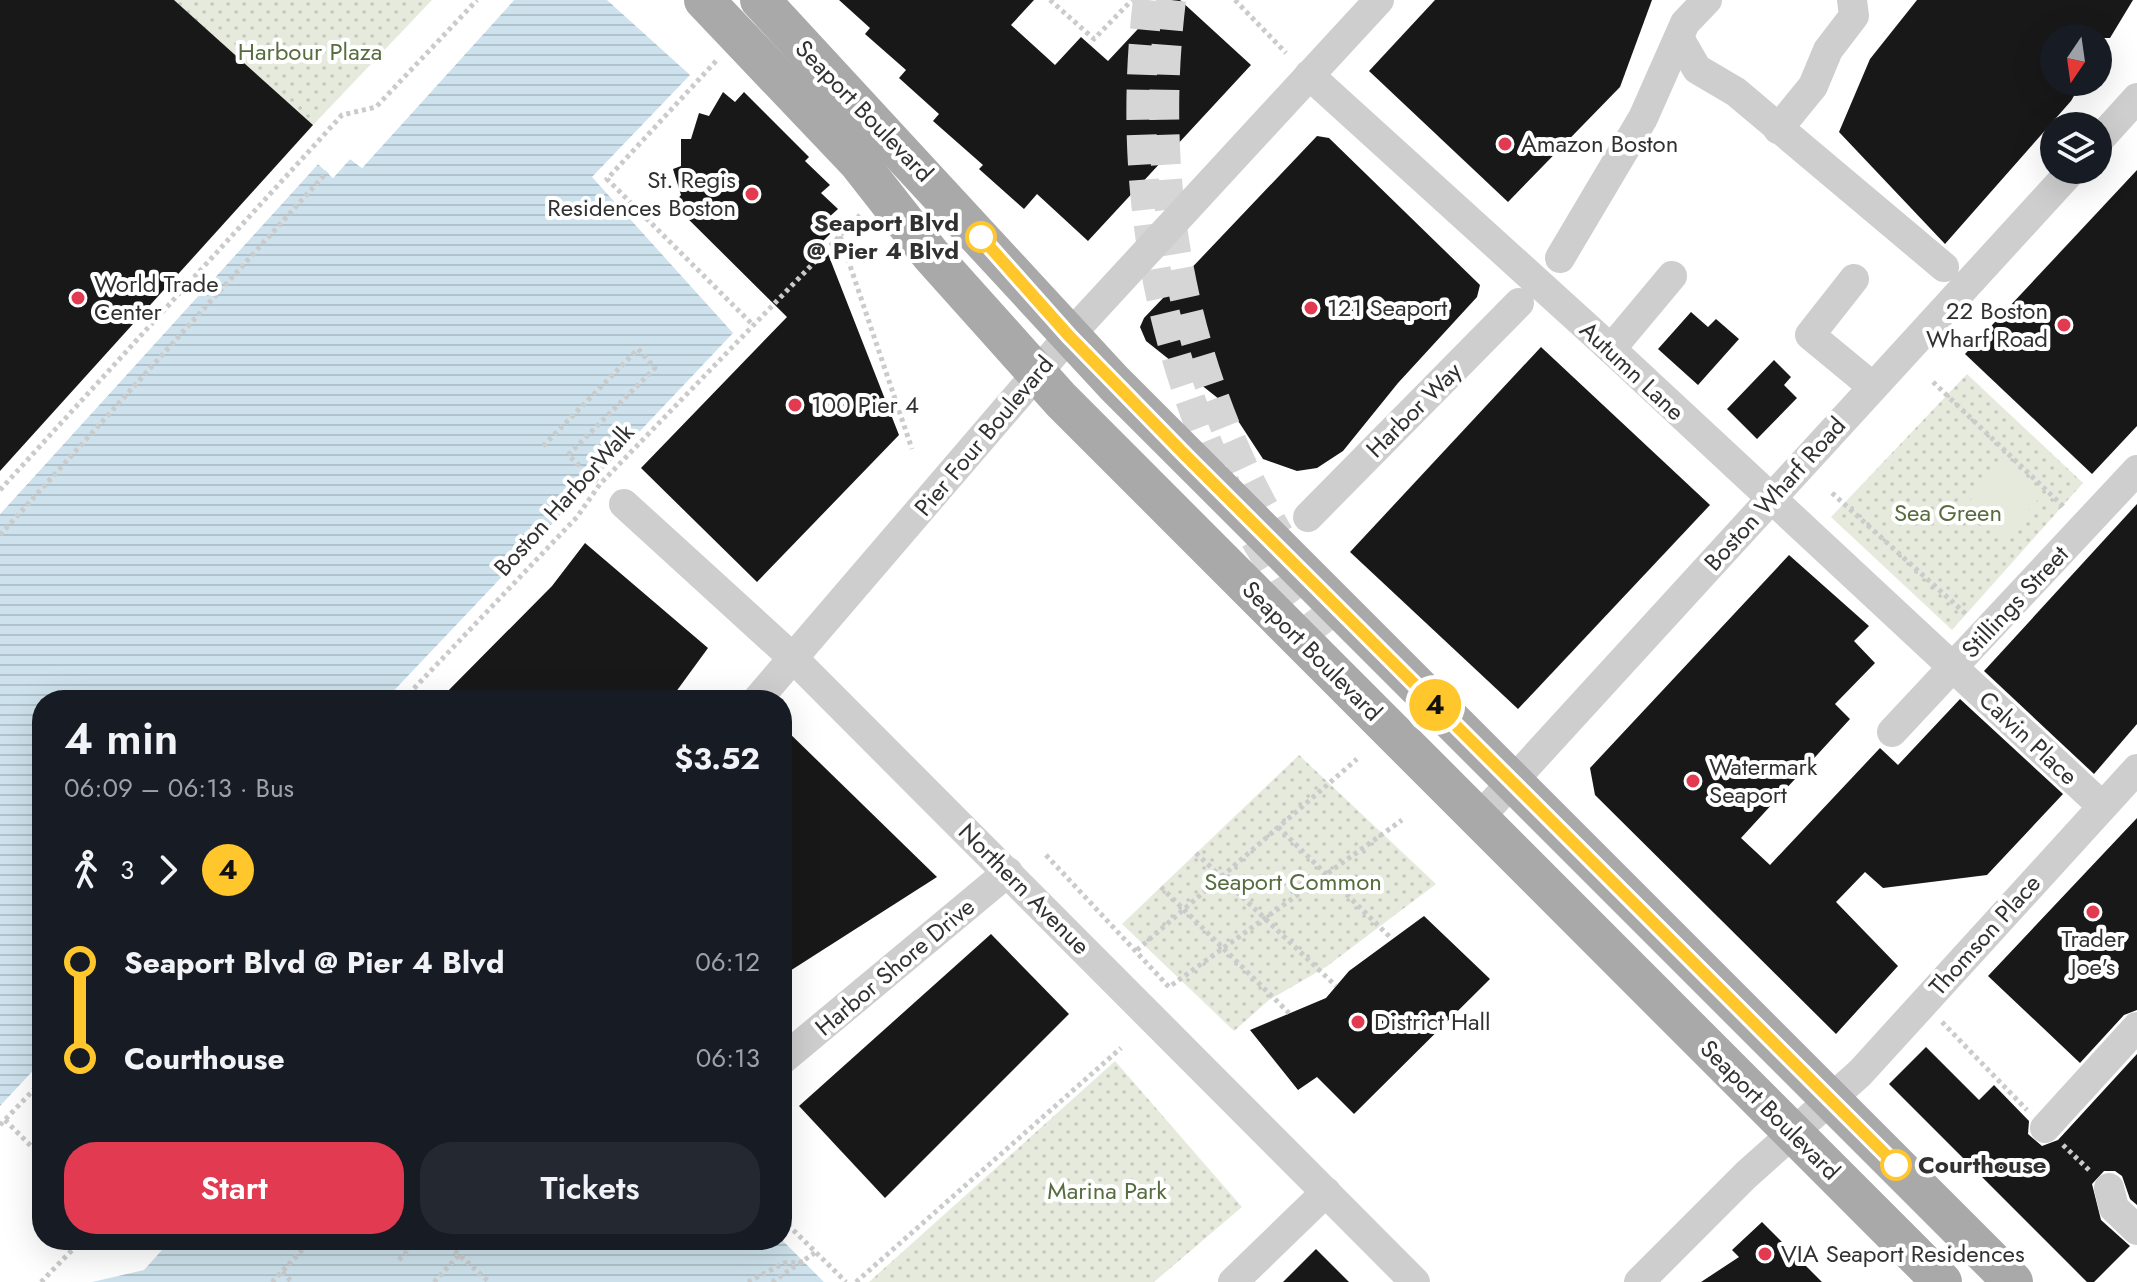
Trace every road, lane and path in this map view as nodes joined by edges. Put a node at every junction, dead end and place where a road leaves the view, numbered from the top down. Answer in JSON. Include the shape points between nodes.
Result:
{"nodes":[{"id":1,"x":477,"y":0,"type":"edge"},
{"id":2,"x":1050,"y":0,"type":"edge"},
{"id":3,"x":1132,"y":0,"type":"edge"},
{"id":4,"x":1235,"y":0,"type":"edge"},
{"id":5,"x":1379,"y":0,"type":"edge"},
{"id":6,"x":1707,"y":0,"type":"edge"},
{"id":7,"x":1852,"y":0,"type":"edge"},
{"id":8,"x":714,"y":4,"type":"edge"},
{"id":9,"x":753,"y":22,"type":"edge"},
{"id":10,"x":1679,"y":38,"type":"junction"},
{"id":11,"x":1286,"y":53,"type":"dead end"},
{"id":12,"x":1309,"y":75,"type":"junction"},
{"id":13,"x":2137,"y":98,"type":"edge"},
{"id":14,"x":2112,"y":126,"type":"edge"},
{"id":15,"x":1778,"y":129,"type":"junction"},
{"id":16,"x":327,"y":172,"type":"dead end"},
{"id":17,"x":2059,"y":184,"type":"edge"},
{"id":18,"x":863,"y":212,"type":"dead end"},
{"id":19,"x":840,"y":236,"type":"junction"},
{"id":20,"x":1560,"y":258,"type":"dead end"},
{"id":21,"x":1944,"y":267,"type":"dead end"},
{"id":22,"x":1672,"y":276,"type":"dead end"},
{"id":23,"x":1854,"y":279,"type":"dead end"},
{"id":24,"x":1519,"y":303,"type":"dead end"},
{"id":25,"x":753,"y":325,"type":"junction"},
{"id":26,"x":1069,"y":336,"type":"junction"},
{"id":27,"x":1611,"y":349,"type":"junction"},
{"id":28,"x":1036,"y":374,"type":"junction"},
{"id":29,"x":1933,"y":382,"type":"dead end"},
{"id":30,"x":1873,"y":387,"type":"junction"},
{"id":31,"x":543,"y":446,"type":"dead end"},
{"id":32,"x":912,"y":449,"type":"dead end"},
{"id":33,"x":2137,"y":470,"type":"edge"},
{"id":34,"x":600,"y":484,"type":"junction"},
{"id":35,"x":0,"y":490,"type":"edge"},
{"id":36,"x":1832,"y":493,"type":"dead end"},
{"id":37,"x":1771,"y":498,"type":"junction"},
{"id":38,"x":624,"y":504,"type":"dead end"},
{"id":39,"x":2069,"y":512,"type":"dead end"},
{"id":40,"x":1308,"y":517,"type":"dead end"},
{"id":41,"x":0,"y":535,"type":"edge"},
{"id":42,"x":1955,"y":605,"type":"dead end"},
{"id":43,"x":794,"y":659,"type":"junction"},
{"id":44,"x":1953,"y":669,"type":"junction"},
{"id":45,"x":413,"y":690,"type":"edge"},
{"id":46,"x":766,"y":690,"type":"edge"},
{"id":47,"x":1892,"y":732,"type":"dead end"},
{"id":48,"x":1357,"y":759,"type":"dead end"},
{"id":49,"x":2137,"y":769,"type":"edge"},
{"id":50,"x":1512,"y":782,"type":"junction"},
{"id":51,"x":2102,"y":806,"type":"junction"},
{"id":52,"x":1479,"y":818,"type":"junction"},
{"id":53,"x":1402,"y":820,"type":"dead end"},
{"id":54,"x":1278,"y":827,"type":"junction"},
{"id":55,"x":1196,"y":853,"type":"dead end"},
{"id":56,"x":1046,"y":855,"type":"dead end"},
{"id":57,"x":1008,"y":872,"type":"junction"},
{"id":58,"x":1326,"y":874,"type":"junction"},
{"id":59,"x":1222,"y":877,"type":"junction"},
{"id":60,"x":1161,"y":887,"type":"dead end"},
{"id":61,"x":1184,"y":910,"type":"junction"},
{"id":62,"x":1265,"y":918,"type":"junction"},
{"id":63,"x":1392,"y":939,"type":"dead end"},
{"id":64,"x":1223,"y":948,"type":"junction"},
{"id":65,"x":1137,"y":951,"type":"junction"},
{"id":66,"x":1336,"y":986,"type":"dead end"},
{"id":67,"x":1289,"y":1013,"type":"dead end"},
{"id":68,"x":1942,"y":1021,"type":"dead end"},
{"id":69,"x":2137,"y":1027,"type":"edge"},
{"id":70,"x":1121,"y":1048,"type":"dead end"},
{"id":71,"x":792,"y":1052,"type":"edge"},
{"id":72,"x":32,"y":1092,"type":"edge"},
{"id":73,"x":1831,"y":1100,"type":"junction"},
{"id":74,"x":2,"y":1123,"type":"edge"},
{"id":75,"x":2045,"y":1128,"type":"junction"},
{"id":76,"x":1793,"y":1133,"type":"junction"},
{"id":77,"x":32,"y":1148,"type":"edge"},
{"id":78,"x":2109,"y":1188,"type":"joint"},
{"id":79,"x":1326,"y":1192,"type":"junction"},
{"id":80,"x":792,"y":1229,"type":"edge"},
{"id":81,"x":2137,"y":1230,"type":"edge"},
{"id":82,"x":72,"y":1250,"type":"edge"},
{"id":83,"x":303,"y":1250,"type":"edge"},
{"id":84,"x":408,"y":1250,"type":"edge"},
{"id":85,"x":454,"y":1250,"type":"edge"},
{"id":86,"x":816,"y":1252,"type":"junction"},
{"id":87,"x":459,"y":1255,"type":"junction"},
{"id":88,"x":399,"y":1260,"type":"dead end"},
{"id":89,"x":803,"y":1262,"type":"junction"},
{"id":90,"x":282,"y":1272,"type":"junction"},
{"id":91,"x":41,"y":1282,"type":"edge"},
{"id":92,"x":272,"y":1282,"type":"edge"},
{"id":93,"x":292,"y":1282,"type":"edge"},
{"id":94,"x":434,"y":1282,"type":"edge"},
{"id":95,"x":489,"y":1282,"type":"edge"},
{"id":96,"x":748,"y":1282,"type":"edge"},
{"id":97,"x":772,"y":1282,"type":"edge"},
{"id":98,"x":846,"y":1282,"type":"edge"},
{"id":99,"x":856,"y":1282,"type":"edge"},
{"id":100,"x":1233,"y":1282,"type":"edge"},
{"id":101,"x":1415,"y":1282,"type":"edge"},
{"id":102,"x":1639,"y":1282,"type":"edge"},
{"id":103,"x":1942,"y":1282,"type":"edge"},
{"id":104,"x":2013,"y":1282,"type":"edge"}],
"edges":[{"from":1,"to":35,"type":"path","via":[[376,107],[342,115]]},
{"from":2,"to":3,"type":"path","via":[[1094,39]]},
{"from":4,"to":11,"type":"path"},
{"from":5,"to":12,"type":"street","name":"Pier Four Boulevard"},
{"from":6,"to":10,"type":"street","via":[[1685,23]]},
{"from":7,"to":15,"type":"street","via":[[1854,16],[1828,50],[1813,86]]},
{"from":8,"to":9,"type":"main road","name":"Seaport Boulevard"},
{"from":9,"to":25,"type":"path","via":[[607,179]]},
{"from":9,"to":26,"type":"main road","name":"Seaport Boulevard","via":[[918,167]]},
{"from":9,"to":28,"type":"main road","name":"Seaport Boulevard","via":[[931,255]]},
{"from":10,"to":15,"type":"street","via":[[1697,69],[1736,92]]},
{"from":10,"to":20,"type":"street","via":[[1643,118]]},
{"from":12,"to":26,"type":"street","name":"Pier Four Boulevard"},
{"from":12,"to":27,"type":"street","name":"Autumn Lane"},
{"from":13,"to":14,"type":"street"},
{"from":15,"to":21,"type":"street"},
{"from":16,"to":41,"type":"path"},
{"from":17,"to":30,"type":"street","name":"Boston Wharf Road"},
{"from":18,"to":19,"type":"path","name":"Boston HarborWalk"},
{"from":19,"to":25,"type":"path","name":"Boston HarborWalk"},
{"from":19,"to":32,"type":"path"},
{"from":22,"to":27,"type":"street"},
{"from":23,"to":30,"type":"street","via":[[1810,335]]},
{"from":24,"to":40,"type":"street","name":"Harbor Way"},
{"from":25,"to":34,"type":"path","name":"Boston HarborWalk"},
{"from":26,"to":28,"type":"street","name":"Pier Four Boulevard"},
{"from":26,"to":50,"type":"main road","name":"Seaport Boulevard"},
{"from":27,"to":37,"type":"street","name":"Autumn Lane"},
{"from":28,"to":43,"type":"street","name":"Pier Four Boulevard"},
{"from":28,"to":52,"type":"main road","name":"Seaport Boulevard"},
{"from":29,"to":39,"type":"path"},
{"from":30,"to":37,"type":"street","name":"Boston Wharf Road"},
{"from":31,"to":34,"type":"path","via":[[638,349],[655,368],[568,455]]},
{"from":33,"to":44,"type":"street","name":"Stillings Street"},
{"from":34,"to":45,"type":"path","name":"Boston HarborWalk","via":[[577,517]]},
{"from":36,"to":42,"type":"path"},
{"from":37,"to":44,"type":"street","name":"Autumn Lane"},
{"from":37,"to":50,"type":"street","name":"Boston Wharf Road"},
{"from":38,"to":43,"type":"street","name":"Northern Avenue"},
{"from":43,"to":46,"type":"street","name":"Pier Four Boulevard"},
{"from":43,"to":57,"type":"street","name":"Northern Avenue"},
{"from":44,"to":47,"type":"street","name":"Stillings Street"},
{"from":44,"to":51,"type":"street","name":"Calvin Place"},
{"from":48,"to":54,"type":"path"},
{"from":49,"to":51,"type":"street","name":"Thomson Place"},
{"from":50,"to":52,"type":"street","name":"Boston Wharf Road"},
{"from":50,"to":73,"type":"main road","name":"Seaport Boulevard"},
{"from":51,"to":73,"type":"street","name":"Thomson Place"},
{"from":52,"to":76,"type":"main road","name":"Seaport Boulevard"},
{"from":53,"to":58,"type":"path"},
{"from":54,"to":58,"type":"path"},
{"from":54,"to":59,"type":"path"},
{"from":55,"to":59,"type":"path"},
{"from":56,"to":65,"type":"path"},
{"from":57,"to":71,"type":"street","name":"Harbor Shore Drive"},
{"from":57,"to":79,"type":"street","name":"Northern Avenue"},
{"from":58,"to":62,"type":"path"},
{"from":58,"to":63,"type":"path"},
{"from":59,"to":61,"type":"path"},
{"from":59,"to":62,"type":"path"},
{"from":60,"to":61,"type":"path"},
{"from":61,"to":64,"type":"path"},
{"from":61,"to":65,"type":"path"},
{"from":62,"to":64,"type":"path"},
{"from":62,"to":66,"type":"path"},
{"from":64,"to":65,"type":"path","via":[[1169,987]]},
{"from":64,"to":67,"type":"path"},
{"from":68,"to":75,"type":"path"},
{"from":69,"to":75,"type":"street"},
{"from":70,"to":99,"type":"path"},
{"from":72,"to":74,"type":"path"},
{"from":73,"to":76,"type":"street","name":"Thomson Place"},
{"from":73,"to":104,"type":"main road","name":"Seaport Boulevard"},
{"from":74,"to":77,"type":"path"},
{"from":75,"to":78,"type":"path"},
{"from":76,"to":102,"type":"street","name":"Thomson Place"},
{"from":76,"to":103,"type":"main road","name":"Seaport Boulevard"},
{"from":78,"to":81,"type":"street","via":[[2114,1208]]},
{"from":79,"to":100,"type":"street"},
{"from":79,"to":101,"type":"street","name":"Northern Avenue"},
{"from":80,"to":86,"type":"path"},
{"from":82,"to":91,"type":"path"},
{"from":83,"to":90,"type":"path"},
{"from":84,"to":88,"type":"path"},
{"from":85,"to":87,"type":"path"},
{"from":86,"to":89,"type":"path"},
{"from":86,"to":98,"type":"path"},
{"from":87,"to":94,"type":"path"},
{"from":87,"to":95,"type":"path"},
{"from":89,"to":96,"type":"path","via":[[784,1263]]},
{"from":89,"to":97,"type":"path"},
{"from":90,"to":92,"type":"path"},
{"from":90,"to":93,"type":"path"}]}
